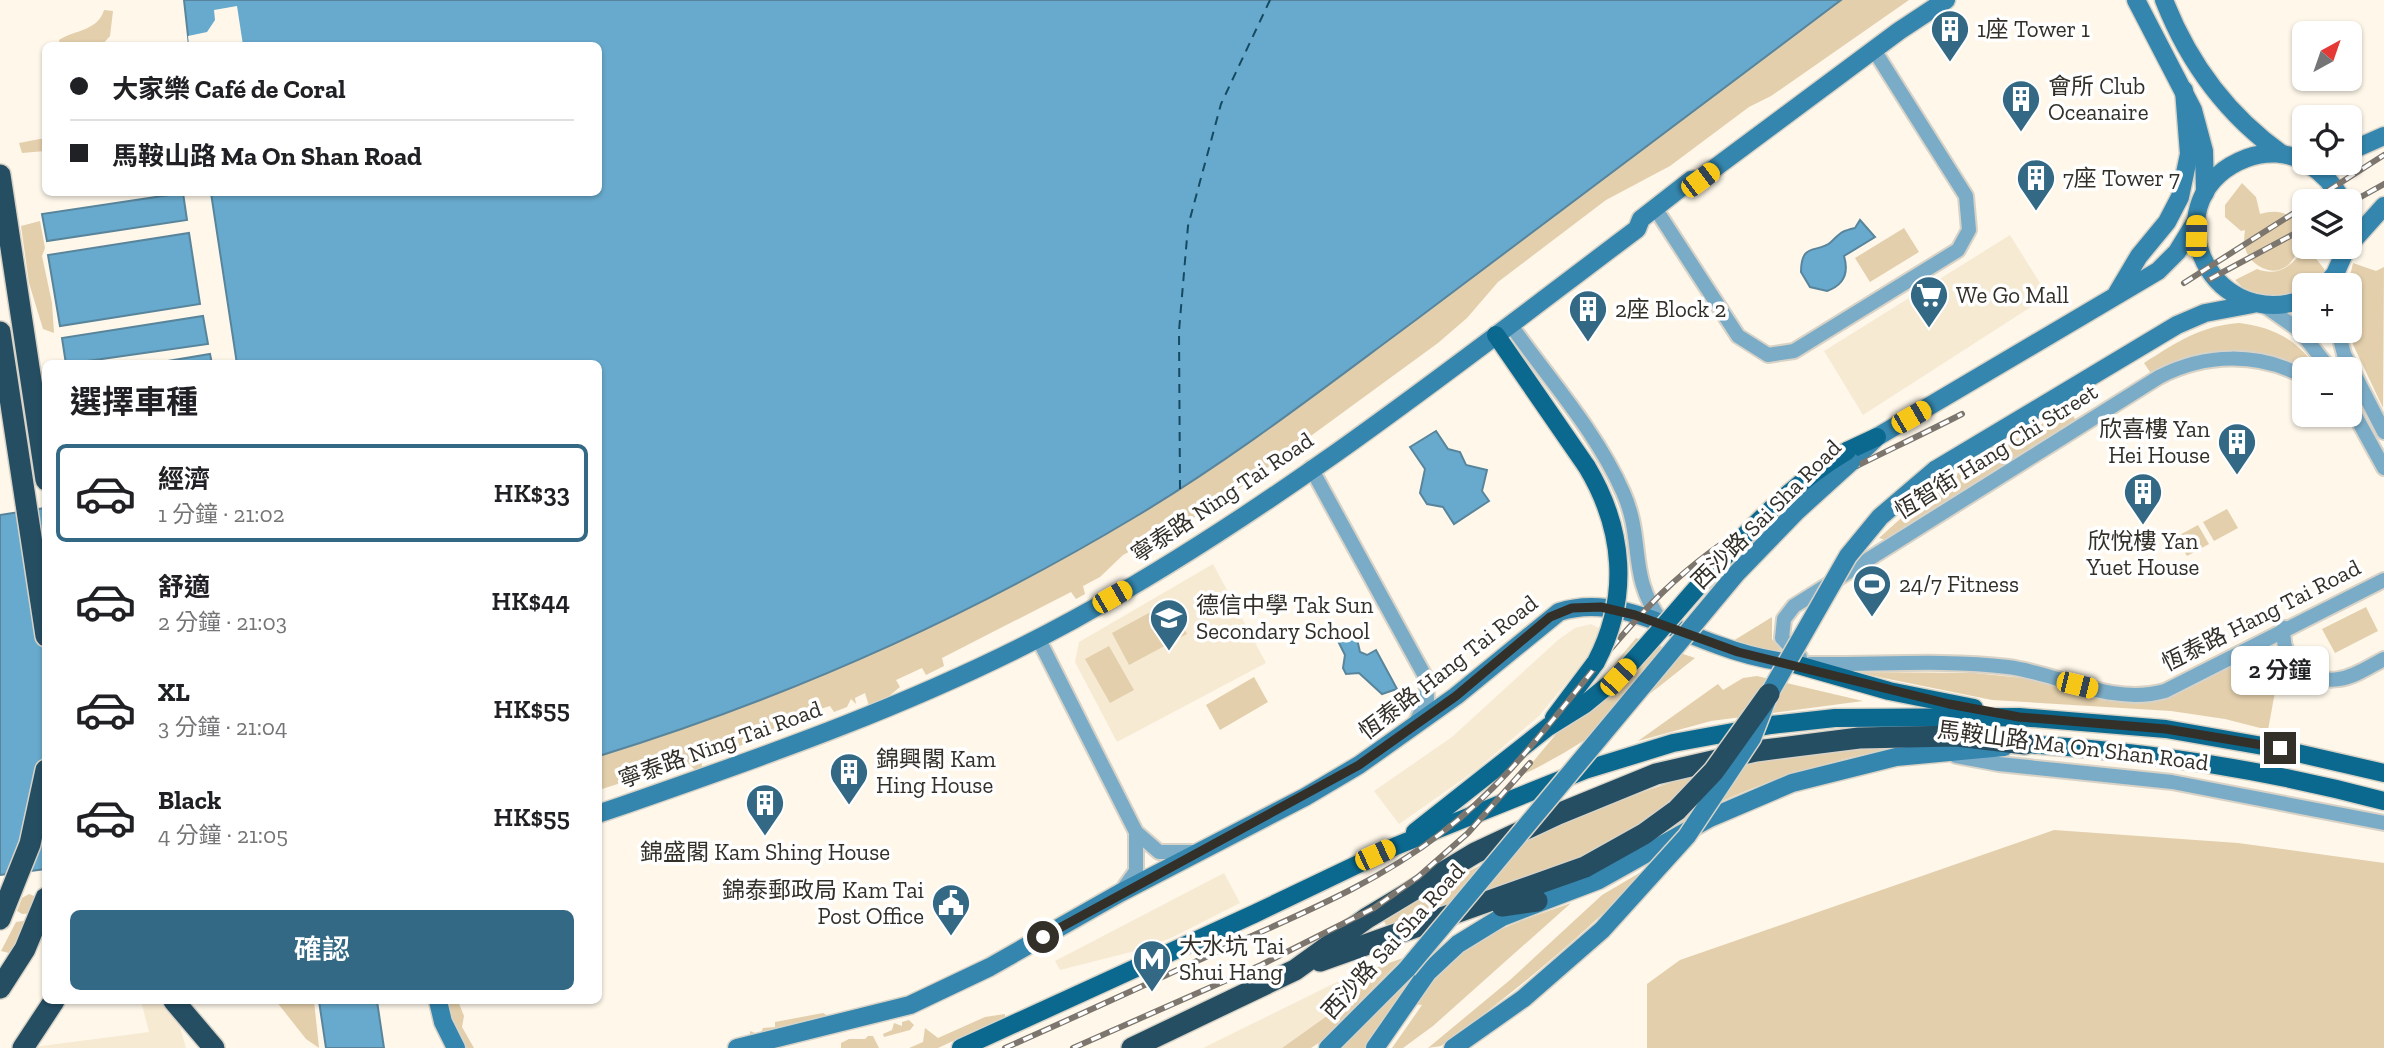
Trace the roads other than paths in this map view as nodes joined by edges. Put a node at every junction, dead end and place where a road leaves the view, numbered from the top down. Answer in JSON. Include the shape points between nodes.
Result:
{"nodes":[{"id":1,"x":1946,"y":0,"type":"edge"},
{"id":2,"x":2136,"y":0,"type":"edge"},
{"id":3,"x":2164,"y":0,"type":"edge"},
{"id":4,"x":1874,"y":50,"type":"junction"},
{"id":5,"x":2184,"y":90,"type":"junction"},
{"id":6,"x":2384,"y":136,"type":"edge"},
{"id":7,"x":2362,"y":146,"type":"edge"},
{"id":8,"x":2282,"y":154,"type":"junction"},
{"id":9,"x":2292,"y":157,"type":"edge"},
{"id":10,"x":0,"y":175,"type":"edge"},
{"id":11,"x":2324,"y":175,"type":"edge"},
{"id":12,"x":2336,"y":189,"type":"edge"},
{"id":13,"x":2205,"y":193,"type":"junction"},
{"id":14,"x":2384,"y":206,"type":"edge"},
{"id":15,"x":1658,"y":213,"type":"junction"},
{"id":16,"x":2196,"y":221,"type":"junction"},
{"id":17,"x":2362,"y":231,"type":"edge"},
{"id":18,"x":2116,"y":296,"type":"junction"},
{"id":19,"x":2292,"y":304,"type":"edge"},
{"id":20,"x":2259,"y":305,"type":"junction"},
{"id":21,"x":1503,"y":329,"type":"junction"},
{"id":22,"x":0,"y":332,"type":"edge"},
{"id":23,"x":2341,"y":343,"type":"edge"},
{"id":24,"x":2321,"y":357,"type":"edge"},
{"id":25,"x":2292,"y":372,"type":"edge"},
{"id":26,"x":2361,"y":427,"type":"edge"},
{"id":27,"x":2384,"y":432,"type":"edge"},
{"id":28,"x":42,"y":453,"type":"edge"},
{"id":29,"x":1849,"y":456,"type":"junction"},
{"id":30,"x":1311,"y":468,"type":"junction"},
{"id":31,"x":2384,"y":468,"type":"edge"},
{"id":32,"x":2384,"y":580,"type":"edge"},
{"id":33,"x":42,"y":610,"type":"edge"},
{"id":34,"x":1662,"y":622,"type":"junction"},
{"id":35,"x":2284,"y":628,"type":"junction"},
{"id":36,"x":1038,"y":638,"type":"junction"},
{"id":37,"x":2384,"y":659,"type":"edge"},
{"id":38,"x":1791,"y":663,"type":"junction"},
{"id":39,"x":1811,"y":664,"type":"junction"},
{"id":40,"x":1769,"y":694,"type":"junction"},
{"id":41,"x":2019,"y":717,"type":"junction"},
{"id":42,"x":1548,"y":727,"type":"junction"},
{"id":43,"x":1412,"y":729,"type":"junction"},
{"id":44,"x":2025,"y":744,"type":"junction"},
{"id":45,"x":1920,"y":755,"type":"junction"},
{"id":46,"x":2384,"y":773,"type":"edge"},
{"id":47,"x":42,"y":788,"type":"edge"},
{"id":48,"x":2384,"y":801,"type":"edge"},
{"id":49,"x":602,"y":813,"type":"edge"},
{"id":50,"x":2384,"y":823,"type":"edge"},
{"id":51,"x":1136,"y":832,"type":"junction"},
{"id":52,"x":1396,"y":846,"type":"junction"},
{"id":53,"x":1197,"y":852,"type":"junction"},
{"id":54,"x":1120,"y":893,"type":"junction"},
{"id":55,"x":1538,"y":901,"type":"junction"},
{"id":56,"x":42,"y":908,"type":"edge"},
{"id":57,"x":1472,"y":909,"type":"junction"},
{"id":58,"x":0,"y":919,"type":"edge"},
{"id":59,"x":1295,"y":970,"type":"junction"},
{"id":60,"x":0,"y":988,"type":"edge"},
{"id":61,"x":52,"y":1004,"type":"edge"},
{"id":62,"x":177,"y":1004,"type":"edge"},
{"id":63,"x":439,"y":1004,"type":"edge"},
{"id":64,"x":23,"y":1048,"type":"edge"},
{"id":65,"x":214,"y":1048,"type":"edge"},
{"id":66,"x":456,"y":1048,"type":"edge"},
{"id":67,"x":737,"y":1048,"type":"edge"},
{"id":68,"x":961,"y":1048,"type":"edge"},
{"id":69,"x":1132,"y":1048,"type":"edge"},
{"id":70,"x":1328,"y":1048,"type":"edge"},
{"id":71,"x":1375,"y":1048,"type":"edge"},
{"id":72,"x":1452,"y":1048,"type":"edge"}],
"edges":[{"from":1,"to":4,"type":"main road","name":"寧泰路 Ning Tai Road"},
{"from":2,"to":5,"type":"main road"},
{"from":3,"to":8,"type":"main road","via":[[2206,83],[2241,122]]},
{"from":4,"to":15,"type":"main road","name":"寧泰路 Ning Tai Road","via":[[1700,180],[1691,180]]},
{"from":4,"to":15,"type":"street","via":[[1966,196],[1969,230],[1958,250],[1787,355],[1768,355],[1738,336]]},
{"from":5,"to":13,"type":"main road","via":[[2204,150]]},
{"from":5,"to":18,"type":"main road","via":[[2189,154],[2180,197]]},
{"from":6,"to":7,"type":"main road"},
{"from":8,"to":9,"type":"main road"},
{"from":8,"to":13,"type":"main road","via":[[2238,162]]},
{"from":10,"to":28,"type":"highway"},
{"from":11,"to":12,"type":"main road"},
{"from":13,"to":16,"type":"main road"},
{"from":14,"to":17,"type":"main road"},
{"from":15,"to":21,"type":"main road","name":"寧泰路 Ning Tai Road","via":[[1641,219],[1637,229]]},
{"from":16,"to":18,"type":"main road","via":[[2185,242],[2158,271]]},
{"from":16,"to":20,"type":"main road","via":[[2199,251],[2211,275],[2230,293]]},
{"from":18,"to":29,"type":"main road"},
{"from":19,"to":20,"type":"main road"},
{"from":20,"to":24,"type":"street","via":[[2305,335]]},
{"from":20,"to":40,"type":"main road","bridge":true,"via":[[2205,313],[2177,325],[1936,470],[1895,502],[1848,556]]},
{"from":21,"to":30,"type":"main road","name":"寧泰路 Ning Tai Road"},
{"from":21,"to":34,"type":"street","via":[[1601,450],[1618,480],[1633,520],[1641,587]]},
{"from":21,"to":42,"type":"main road","bridge":true,"via":[[1608,508],[1619,563],[1613,623],[1595,662]]},
{"from":22,"to":33,"type":"highway"},
{"from":23,"to":27,"type":"street"},
{"from":25,"to":39,"type":"street","name":"恆智街 Hang Chi Street","via":[[2259,361],[2226,358],[2183,366],[2146,384],[1794,606],[1784,619],[1782,638],[1789,649]]},
{"from":26,"to":31,"type":"street"},
{"from":29,"to":42,"type":"main road","bridge":true,"via":[[1821,467],[1761,519],[1618,677]]},
{"from":29,"to":70,"type":"main road","name":"西沙路 Sai Sha Road","bridge":true,"via":[[1728,584],[1407,969]]},
{"from":30,"to":36,"type":"main road","name":"寧泰路 Ning Tai Road","via":[[1170,563]]},
{"from":30,"to":43,"type":"street","via":[[1426,678],[1425,705]]},
{"from":32,"to":35,"type":"street","name":"恆泰路 Hang Tai Road"},
{"from":34,"to":38,"type":"main road","name":"恆泰路 Hang Tai Road","via":[[1738,652]]},
{"from":34,"to":43,"type":"main road","name":"恆泰路 Hang Tai Road","via":[[1601,607],[1559,612]]},
{"from":35,"to":37,"type":"street","via":[[2283,645],[2291,659],[2320,678],[2341,679]]},
{"from":35,"to":39,"type":"street","name":"恆泰路 Hang Tai Road","via":[[2165,691],[2151,694],[2101,691],[2009,667]]},
{"from":36,"to":49,"type":"main road","name":"寧泰路 Ning Tai Road","via":[[863,718]]},
{"from":36,"to":51,"type":"street"},
{"from":38,"to":39,"type":"street","name":"恆泰路 Hang Tai Road"},
{"from":38,"to":41,"type":"main road","via":[[1889,691]]},
{"from":40,"to":57,"type":"highway","bridge":true,"via":[[1701,786],[1668,817],[1585,867]]},
{"from":40,"to":72,"type":"main road","bridge":true,"via":[[1752,738],[1687,836],[1602,930],[1524,998]]},
{"from":41,"to":46,"type":"main road","name":"馬鞍山路 Ma On Shan Road","via":[[2177,731],[2280,748]]},
{"from":41,"to":52,"type":"main road","name":"馬鞍山路 Ma On Shan Road","via":[[1835,718],[1673,743],[1585,770]]},
{"from":42,"to":52,"type":"main road"},
{"from":43,"to":53,"type":"main road","name":"恆泰路 Hang Tai Road","via":[[1305,797]]},
{"from":44,"to":45,"type":"main road","name":"馬鞍山路 Ma On Shan Road"},
{"from":44,"to":48,"type":"main road","name":"馬鞍山路 Ma On Shan Road","via":[[2175,759]]},
{"from":44,"to":59,"type":"highway","name":"馬鞍山路 Ma On Shan Road","via":[[1956,736],[1859,738],[1756,751],[1656,774],[1475,853],[1367,918]]},
{"from":45,"to":50,"type":"street","name":"馬鞍山路 Ma On Shan Road","via":[[2161,780]]},
{"from":45,"to":55,"type":"main road","name":"馬鞍山路 Ma On Shan Road","via":[[1858,765],[1767,792],[1599,880]]},
{"from":47,"to":58,"type":"highway","via":[[30,844]]},
{"from":51,"to":53,"type":"street","via":[[1159,852]]},
{"from":51,"to":54,"type":"street","via":[[1136,871]]},
{"from":52,"to":68,"type":"main road","name":"馬鞍山路 Ma On Shan Road"},
{"from":53,"to":54,"type":"main road","name":"恆泰路 Hang Tai Road"},
{"from":54,"to":67,"type":"main road","name":"恆泰路 Hang Tai Road","via":[[1000,962],[910,1005]]},
{"from":55,"to":57,"type":"highway"},
{"from":55,"to":71,"type":"main road","name":"馬鞍山路 Ma On Shan Road","via":[[1480,929],[1444,956],[1416,987]]},
{"from":56,"to":60,"type":"highway","via":[[25,949]]},
{"from":57,"to":59,"type":"highway"},
{"from":59,"to":69,"type":"highway","name":"馬鞍山路 Ma On Shan Road"},
{"from":61,"to":64,"type":"highway"},
{"from":62,"to":65,"type":"highway"},
{"from":63,"to":66,"type":"main road"}]}
